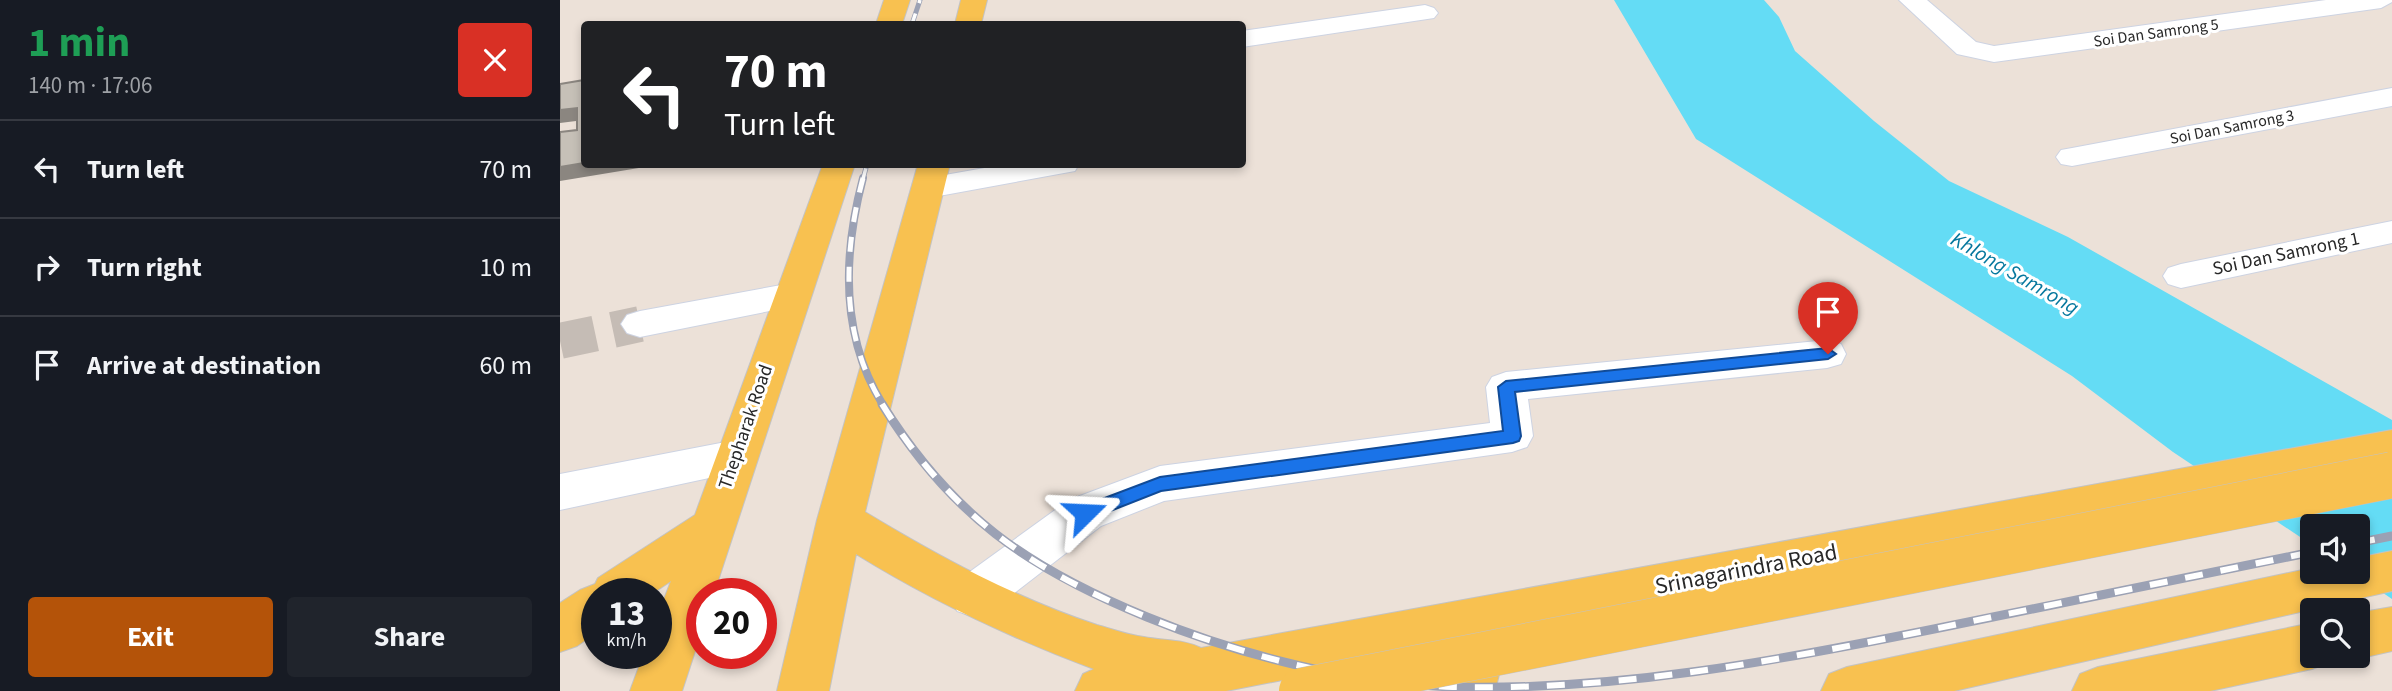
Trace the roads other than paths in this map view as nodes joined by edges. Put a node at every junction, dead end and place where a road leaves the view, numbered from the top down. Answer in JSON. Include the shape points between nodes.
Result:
{"nodes":[{"id":1,"x":897,"y":0,"type":"edge"},
{"id":2,"x":974,"y":0,"type":"edge"},
{"id":3,"x":1912,"y":0,"type":"edge"},
{"id":4,"x":2381,"y":0,"type":"edge"},
{"id":5,"x":1425,"y":13,"type":"dead end"},
{"id":6,"x":889,"y":21,"type":"edge"},
{"id":7,"x":969,"y":21,"type":"edge"},
{"id":8,"x":1246,"y":38,"type":"edge"},
{"id":9,"x":2392,"y":97,"type":"edge"},
{"id":10,"x":2071,"y":157,"type":"dead end"},
{"id":11,"x":838,"y":168,"type":"edge"},
{"id":12,"x":1020,"y":168,"type":"edge"},
{"id":13,"x":931,"y":176,"type":"edge"},
{"id":14,"x":2392,"y":232,"type":"edge"},
{"id":15,"x":2181,"y":276,"type":"dead end"},
{"id":16,"x":792,"y":295,"type":"junction"},
{"id":17,"x":640,"y":324,"type":"tunnel mouth"},
{"id":18,"x":1828,"y":354,"type":"dead end"},
{"id":19,"x":2392,"y":446,"type":"edge"},
{"id":20,"x":736,"y":457,"type":"junction"},
{"id":21,"x":2392,"y":475,"type":"edge"},
{"id":22,"x":560,"y":492,"type":"edge"},
{"id":23,"x":840,"y":520,"type":"junction"},
{"id":24,"x":711,"y":528,"type":"junction"},
{"id":25,"x":2392,"y":571,"type":"edge"},
{"id":26,"x":637,"y":578,"type":"edge"},
{"id":27,"x":974,"y":596,"type":"junction"},
{"id":28,"x":1553,"y":606,"type":"junction"},
{"id":29,"x":581,"y":616,"type":"edge"},
{"id":30,"x":2392,"y":629,"type":"edge"},
{"id":31,"x":560,"y":630,"type":"edge"},
{"id":32,"x":2370,"y":633,"type":"edge"},
{"id":33,"x":2300,"y":649,"type":"edge"},
{"id":34,"x":1214,"y":668,"type":"junction"},
{"id":35,"x":656,"y":691,"type":"edge"},
{"id":36,"x":803,"y":691,"type":"edge"},
{"id":37,"x":1101,"y":691,"type":"edge"},
{"id":38,"x":1302,"y":691,"type":"edge"},
{"id":39,"x":1469,"y":691,"type":"edge"},
{"id":40,"x":1847,"y":691,"type":"edge"},
{"id":41,"x":2099,"y":691,"type":"edge"}],
"edges":[{"from":1,"to":6,"type":"main road"},
{"from":2,"to":7,"type":"main road"},
{"from":3,"to":4,"type":"street","name":"Soi Dan Samrong 5","via":[[1967,48],[1994,54]]},
{"from":5,"to":8,"type":"street"},
{"from":9,"to":10,"type":"street","name":"Soi Dan Samrong 3"},
{"from":11,"to":16,"type":"main road","name":"Thepharak Road"},
{"from":12,"to":13,"type":"street"},
{"from":13,"to":23,"type":"main road"},
{"from":14,"to":15,"type":"street","name":"Soi Dan Samrong 1"},
{"from":16,"to":17,"type":"street"},
{"from":16,"to":20,"type":"main road","name":"Thepharak Road"},
{"from":18,"to":27,"type":"street","via":[[1506,387],[1513,436],[1160,484],[1085,513]]},
{"from":19,"to":28,"type":"main road","name":"Srinagarindra Road"},
{"from":20,"to":22,"type":"street"},
{"from":20,"to":24,"type":"main road","name":"Thepharak Road"},
{"from":21,"to":38,"type":"main road","name":"Srinagarindra Road","bridge":true},
{"from":23,"to":27,"type":"main road","via":[[906,562]]},
{"from":23,"to":36,"type":"main road"},
{"from":24,"to":26,"type":"main road"},
{"from":24,"to":35,"type":"main road","name":"Thepharak Road"},
{"from":25,"to":40,"type":"main road"},
{"from":27,"to":34,"type":"main road","via":[[1138,659]]},
{"from":28,"to":34,"type":"main road","name":"Srinagarindra Road"},
{"from":28,"to":39,"type":"main road","via":[[1481,648]]},
{"from":29,"to":31,"type":"main road"},
{"from":30,"to":32,"type":"main road"},
{"from":33,"to":41,"type":"main road"},
{"from":34,"to":37,"type":"main road","name":"Srinagarindra Road"}]}
